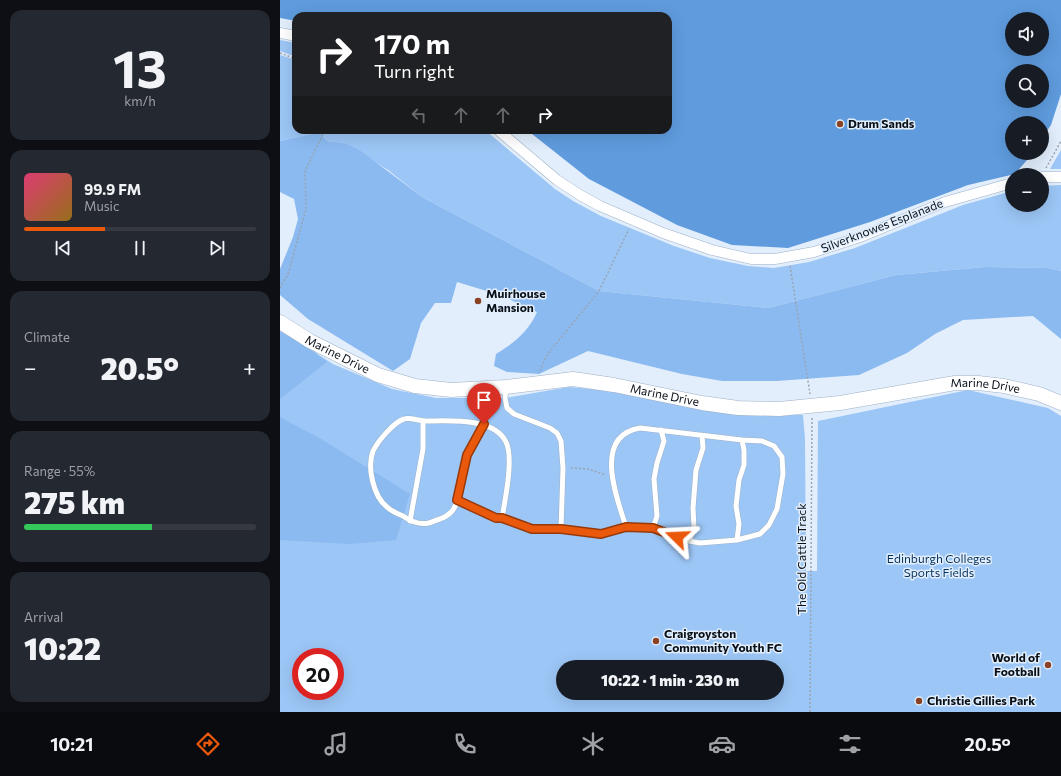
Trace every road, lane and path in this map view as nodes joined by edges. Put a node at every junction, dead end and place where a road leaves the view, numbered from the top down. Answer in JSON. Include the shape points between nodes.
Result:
{"nodes":[{"id":1,"x":280,"y":33,"type":"edge"},
{"id":2,"x":292,"y":35,"type":"edge"},
{"id":3,"x":280,"y":53,"type":"edge"},
{"id":4,"x":292,"y":58,"type":"edge"},
{"id":5,"x":323,"y":134,"type":"edge"},
{"id":6,"x":503,"y":134,"type":"edge"},
{"id":7,"x":1061,"y":141,"type":"edge"},
{"id":8,"x":1046,"y":168,"type":"edge"},
{"id":9,"x":1049,"y":175,"type":"edge"},
{"id":10,"x":1061,"y":177,"type":"edge"},
{"id":11,"x":1005,"y":185,"type":"edge"},
{"id":12,"x":633,"y":220,"type":"junction"},
{"id":13,"x":788,"y":257,"type":"junction"},
{"id":14,"x":280,"y":288,"type":"edge"},
{"id":15,"x":280,"y":322,"type":"edge"},
{"id":16,"x":535,"y":383,"type":"junction"},
{"id":17,"x":506,"y":387,"type":"junction"},
{"id":18,"x":1061,"y":403,"type":"edge"},
{"id":19,"x":812,"y":407,"type":"junction"},
{"id":20,"x":423,"y":421,"type":"junction"},
{"id":21,"x":484,"y":424,"type":"junction"},
{"id":22,"x":661,"y":430,"type":"junction"},
{"id":23,"x":702,"y":436,"type":"junction"},
{"id":24,"x":742,"y":440,"type":"junction"},
{"id":25,"x":563,"y":468,"type":"junction"},
{"id":26,"x":612,"y":477,"type":"junction"},
{"id":27,"x":457,"y":500,"type":"junction"},
{"id":28,"x":502,"y":518,"type":"junction"},
{"id":29,"x":410,"y":521,"type":"junction"},
{"id":30,"x":626,"y":527,"type":"junction"},
{"id":31,"x":653,"y":528,"type":"junction"},
{"id":32,"x":561,"y":529,"type":"junction"},
{"id":33,"x":737,"y":540,"type":"junction"},
{"id":34,"x":688,"y":541,"type":"junction"},
{"id":35,"x":810,"y":712,"type":"edge"}],
"edges":[{"from":1,"to":2,"type":"street"},
{"from":3,"to":4,"type":"path"},
{"from":5,"to":14,"type":"path","via":[[305,171],[306,209],[288,274]]},
{"from":6,"to":12,"type":"street","name":"Silverknowes Esplanade","via":[[557,180],[600,206]]},
{"from":7,"to":8,"type":"path"},
{"from":9,"to":10,"type":"street"},
{"from":11,"to":13,"type":"street","name":"Silverknowes Esplanade","via":[[945,202],[863,236],[814,252]]},
{"from":12,"to":13,"type":"street","name":"Silverknowes Esplanade","via":[[712,250],[751,259],[775,260]]},
{"from":12,"to":16,"type":"path","via":[[599,291],[547,356]]},
{"from":13,"to":19,"type":"path","name":"The Old Cattle Track"},
{"from":15,"to":17,"type":"street","name":"Marine Drive","via":[[310,341],[378,375],[415,386],[451,390]]},
{"from":16,"to":17,"type":"street","name":"Marine Drive"},
{"from":16,"to":19,"type":"street","name":"Marine Drive","via":[[572,379],[738,408]]},
{"from":17,"to":25,"type":"lane","via":[[507,408],[514,414],[557,433],[561,441]]},
{"from":18,"to":19,"type":"street","name":"Marine Drive","via":[[1039,394],[1004,386],[955,382]]},
{"from":19,"to":35,"type":"path","name":"The Old Cattle Track"},
{"from":20,"to":21,"type":"lane"},
{"from":20,"to":29,"type":"lane","via":[[423,450]]},
{"from":20,"to":29,"type":"lane","via":[[405,419],[392,427],[379,440],[373,453],[373,487],[386,507]]},
{"from":21,"to":27,"type":"lane","via":[[467,455]]},
{"from":21,"to":28,"type":"lane","via":[[497,431],[507,443],[509,464]]},
{"from":22,"to":23,"type":"lane"},
{"from":22,"to":26,"type":"lane","via":[[630,429],[623,434],[612,451]]},
{"from":22,"to":31,"type":"lane","via":[[664,441],[654,479],[657,516]]},
{"from":23,"to":24,"type":"lane"},
{"from":23,"to":34,"type":"lane","via":[[703,448],[696,470],[694,528]]},
{"from":24,"to":33,"type":"lane","via":[[744,465],[739,480],[736,506],[739,524]]},
{"from":24,"to":33,"type":"lane","via":[[762,441],[774,446],[782,457],[783,474],[777,509],[769,525],[760,534]]},
{"from":25,"to":26,"type":"path","via":[[588,469]]},
{"from":25,"to":32,"type":"lane"},
{"from":26,"to":30,"type":"lane"},
{"from":27,"to":28,"type":"lane","via":[[496,518]]},
{"from":27,"to":29,"type":"lane","via":[[456,508],[448,516],[428,523]]},
{"from":28,"to":32,"type":"lane","via":[[532,529]]},
{"from":30,"to":31,"type":"lane"},
{"from":30,"to":32,"type":"lane","via":[[601,534]]},
{"from":31,"to":34,"type":"lane"},
{"from":33,"to":34,"type":"lane","via":[[700,543]]}]}
